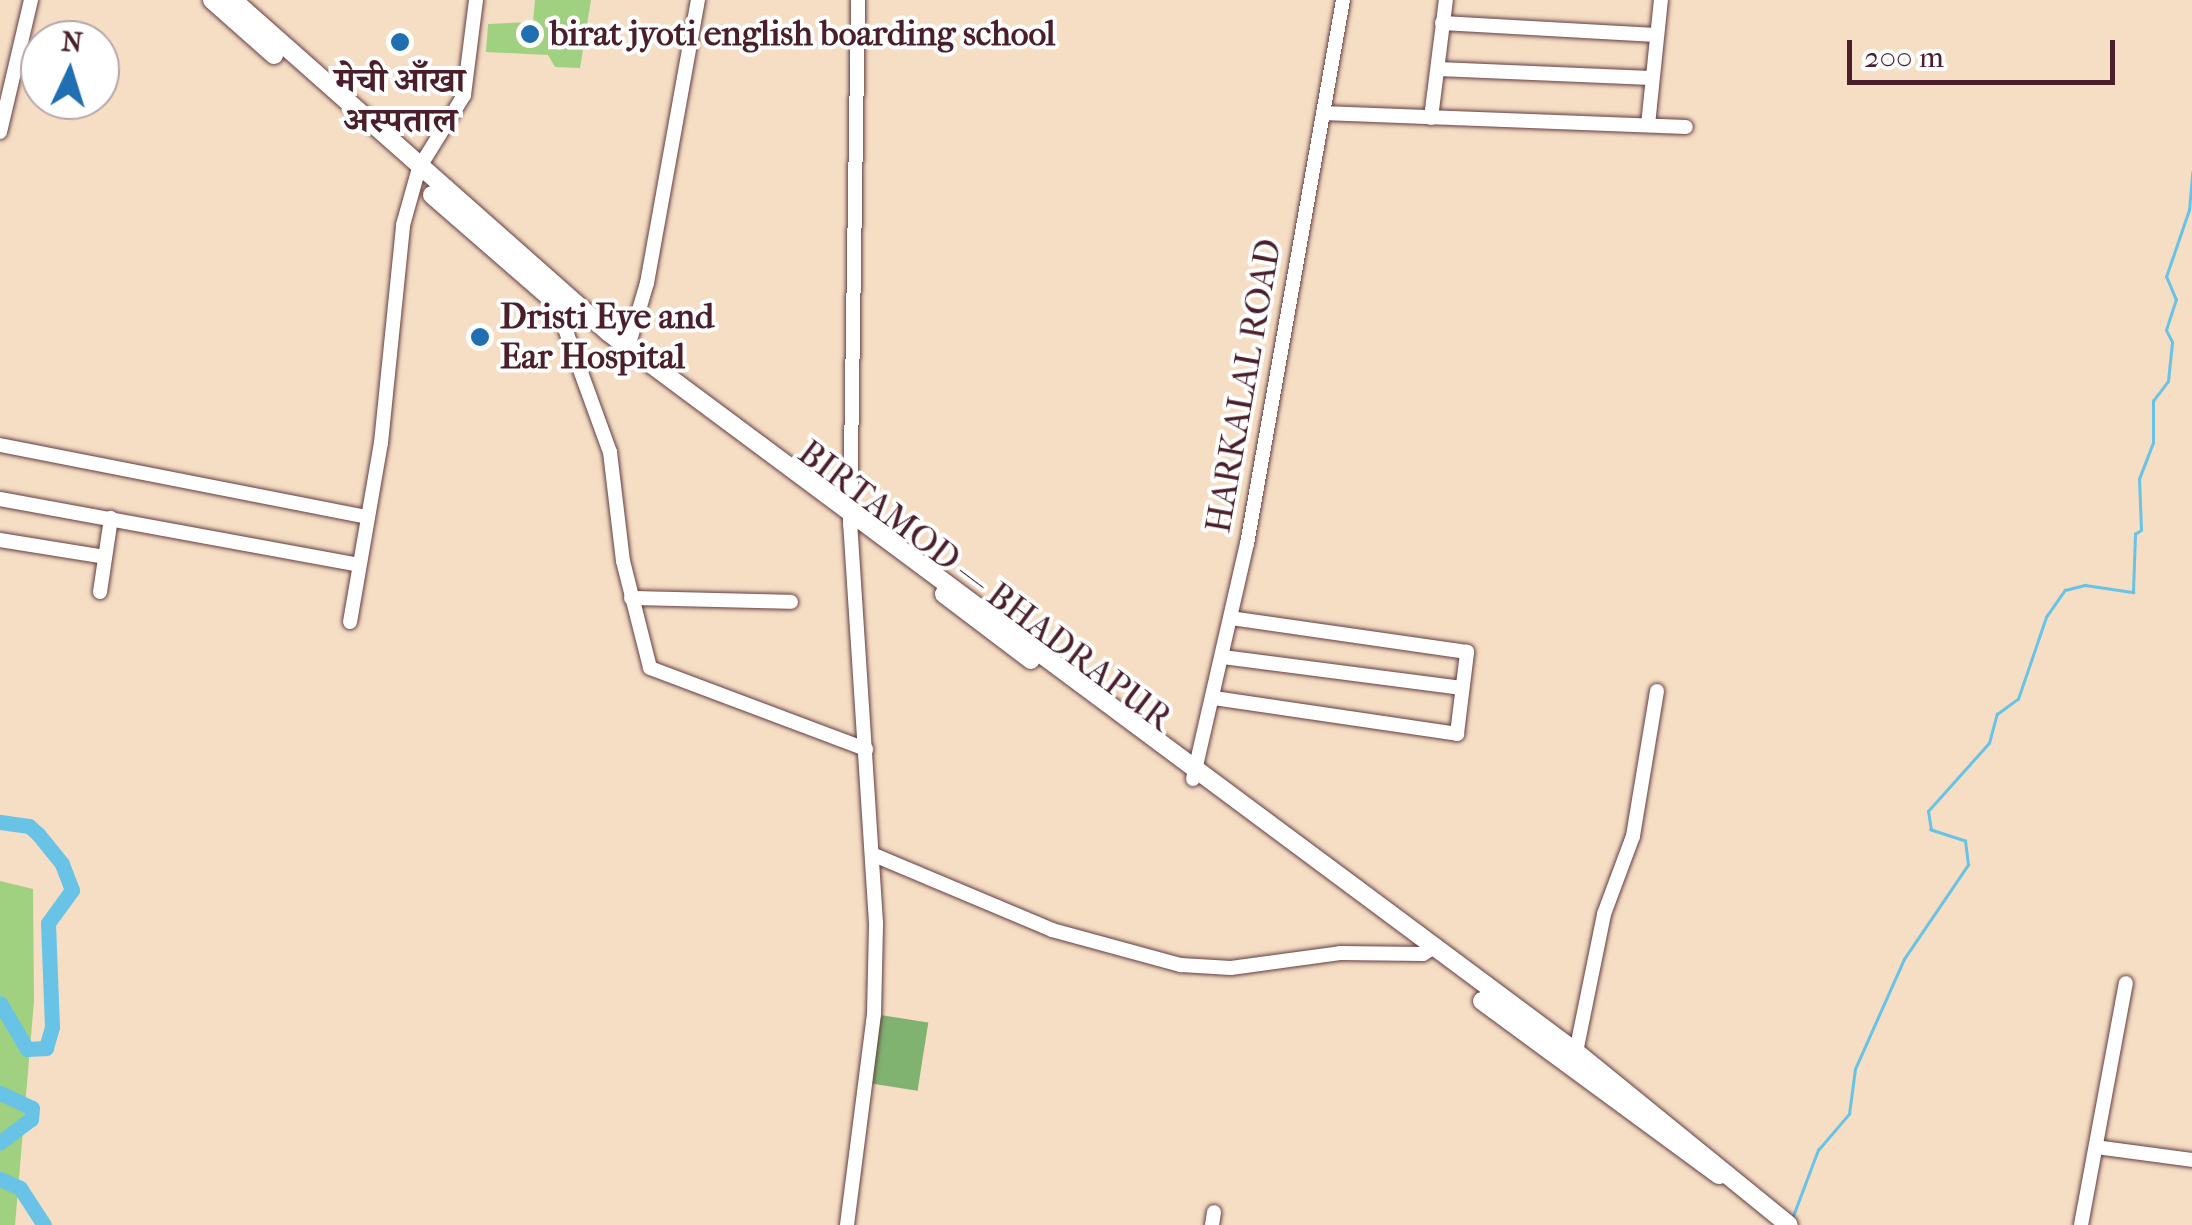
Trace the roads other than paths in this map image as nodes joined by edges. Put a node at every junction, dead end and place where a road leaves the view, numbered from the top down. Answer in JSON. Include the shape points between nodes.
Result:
{"nodes":[{"id":1,"x":31,"y":0,"type":"edge"},
{"id":2,"x":212,"y":0,"type":"edge"},
{"id":3,"x":233,"y":0,"type":"edge"},
{"id":4,"x":476,"y":0,"type":"edge"},
{"id":5,"x":698,"y":0,"type":"edge"},
{"id":6,"x":858,"y":0,"type":"edge"},
{"id":7,"x":1343,"y":0,"type":"edge"},
{"id":8,"x":1446,"y":0,"type":"edge"},
{"id":9,"x":1661,"y":0,"type":"edge"},
{"id":10,"x":1442,"y":24,"type":"junction"},
{"id":11,"x":1656,"y":35,"type":"junction"},
{"id":12,"x":287,"y":59,"type":"junction"},
{"id":13,"x":1438,"y":68,"type":"junction"},
{"id":14,"x":1651,"y":78,"type":"junction"},
{"id":15,"x":1323,"y":114,"type":"junction"},
{"id":16,"x":1430,"y":118,"type":"junction"},
{"id":17,"x":1648,"y":126,"type":"junction"},
{"id":18,"x":1686,"y":127,"type":"dead end"},
{"id":19,"x":0,"y":132,"type":"edge"},
{"id":20,"x":418,"y":175,"type":"junction"},
{"id":21,"x":552,"y":292,"type":"junction"},
{"id":22,"x":567,"y":313,"type":"junction"},
{"id":23,"x":628,"y":347,"type":"junction"},
{"id":24,"x":0,"y":445,"type":"edge"},
{"id":25,"x":0,"y":499,"type":"edge"},
{"id":26,"x":368,"y":517,"type":"junction"},
{"id":27,"x":111,"y":518,"type":"junction"},
{"id":28,"x":851,"y":518,"type":"junction"},
{"id":29,"x":0,"y":540,"type":"edge"},
{"id":30,"x":105,"y":557,"type":"junction"},
{"id":31,"x":359,"y":565,"type":"junction"},
{"id":32,"x":100,"y":592,"type":"dead end"},
{"id":33,"x":632,"y":598,"type":"junction"},
{"id":34,"x":792,"y":602,"type":"dead end"},
{"id":35,"x":1231,"y":618,"type":"junction"},
{"id":36,"x":350,"y":622,"type":"dead end"},
{"id":37,"x":1223,"y":657,"type":"junction"},
{"id":38,"x":1462,"y":688,"type":"junction"},
{"id":39,"x":1656,"y":691,"type":"dead end"},
{"id":40,"x":1214,"y":698,"type":"junction"},
{"id":41,"x":866,"y":749,"type":"junction"},
{"id":42,"x":1196,"y":776,"type":"junction"},
{"id":43,"x":874,"y":855,"type":"junction"},
{"id":44,"x":1428,"y":951,"type":"junction"},
{"id":45,"x":2126,"y":984,"type":"dead end"},
{"id":46,"x":1576,"y":1052,"type":"junction"},
{"id":47,"x":2096,"y":1148,"type":"junction"},
{"id":48,"x":2192,"y":1160,"type":"edge"},
{"id":49,"x":1746,"y":1191,"type":"junction"},
{"id":50,"x":1788,"y":1224,"type":"edge"},
{"id":51,"x":847,"y":1225,"type":"edge"},
{"id":52,"x":2081,"y":1225,"type":"edge"}],
"edges":[{"from":1,"to":19,"type":"street"},
{"from":2,"to":12,"type":"main road","name":"BIRTAMOD — BHADRAPUR"},
{"from":3,"to":12,"type":"main road","name":"BIRTAMOD — BHADRAPUR"},
{"from":4,"to":20,"type":"street","via":[[464,95]]},
{"from":5,"to":23,"type":"street","via":[[648,283]]},
{"from":6,"to":28,"type":"street"},
{"from":7,"to":15,"type":"street","name":"HARKALAL ROAD"},
{"from":8,"to":10,"type":"street"},
{"from":9,"to":11,"type":"street"},
{"from":10,"to":11,"type":"street"},
{"from":10,"to":13,"type":"street"},
{"from":11,"to":14,"type":"street"},
{"from":12,"to":20,"type":"main road","name":"BIRTAMOD — BHADRAPUR"},
{"from":13,"to":14,"type":"street"},
{"from":13,"to":16,"type":"street"},
{"from":14,"to":17,"type":"street"},
{"from":15,"to":16,"type":"street"},
{"from":15,"to":35,"type":"street","name":"HARKALAL ROAD"},
{"from":16,"to":17,"type":"street"},
{"from":17,"to":18,"type":"street"},
{"from":20,"to":21,"type":"main road","name":"BIRTAMOD — BHADRAPUR"},
{"from":20,"to":26,"type":"street","via":[[395,272]]},
{"from":21,"to":22,"type":"main road","name":"BIRTAMOD — BHADRAPUR"},
{"from":21,"to":23,"type":"main road","name":"BIRTAMOD — BHADRAPUR"},
{"from":22,"to":28,"type":"main road","name":"BIRTAMOD — BHADRAPUR"},
{"from":22,"to":33,"type":"street","via":[[563,324],[610,452]]},
{"from":23,"to":28,"type":"main road","name":"BIRTAMOD — BHADRAPUR"},
{"from":24,"to":26,"type":"street"},
{"from":25,"to":27,"type":"street"},
{"from":26,"to":31,"type":"street"},
{"from":27,"to":30,"type":"street"},
{"from":27,"to":31,"type":"street"},
{"from":28,"to":41,"type":"street"},
{"from":28,"to":42,"type":"main road","name":"BIRTAMOD — BHADRAPUR"},
{"from":29,"to":30,"type":"street"},
{"from":30,"to":32,"type":"street"},
{"from":31,"to":36,"type":"street"},
{"from":33,"to":34,"type":"street"},
{"from":33,"to":41,"type":"street","via":[[646,662],[655,672]]},
{"from":35,"to":37,"type":"street","name":"HARKALAL ROAD"},
{"from":35,"to":38,"type":"street","via":[[1466,652]]},
{"from":37,"to":38,"type":"street"},
{"from":37,"to":40,"type":"street","name":"HARKALAL ROAD"},
{"from":38,"to":40,"type":"street","via":[[1456,734]]},
{"from":39,"to":46,"type":"street","via":[[1634,836],[1604,914]]},
{"from":40,"to":42,"type":"street","name":"HARKALAL ROAD"},
{"from":41,"to":43,"type":"street"},
{"from":42,"to":44,"type":"main road","name":"BIRTAMOD — BHADRAPUR"},
{"from":43,"to":44,"type":"street","via":[[1052,930],[1158,961],[1231,968],[1340,952]]},
{"from":43,"to":51,"type":"street","via":[[874,1014]]},
{"from":44,"to":46,"type":"main road","name":"BIRTAMOD — BHADRAPUR"},
{"from":44,"to":49,"type":"main road","name":"BIRTAMOD — BHADRAPUR"},
{"from":45,"to":47,"type":"street"},
{"from":46,"to":49,"type":"main road","name":"BIRTAMOD — BHADRAPUR"},
{"from":47,"to":48,"type":"street"},
{"from":47,"to":52,"type":"street"},
{"from":49,"to":50,"type":"main road","name":"BIRTAMOD — BHADRAPUR"}]}
